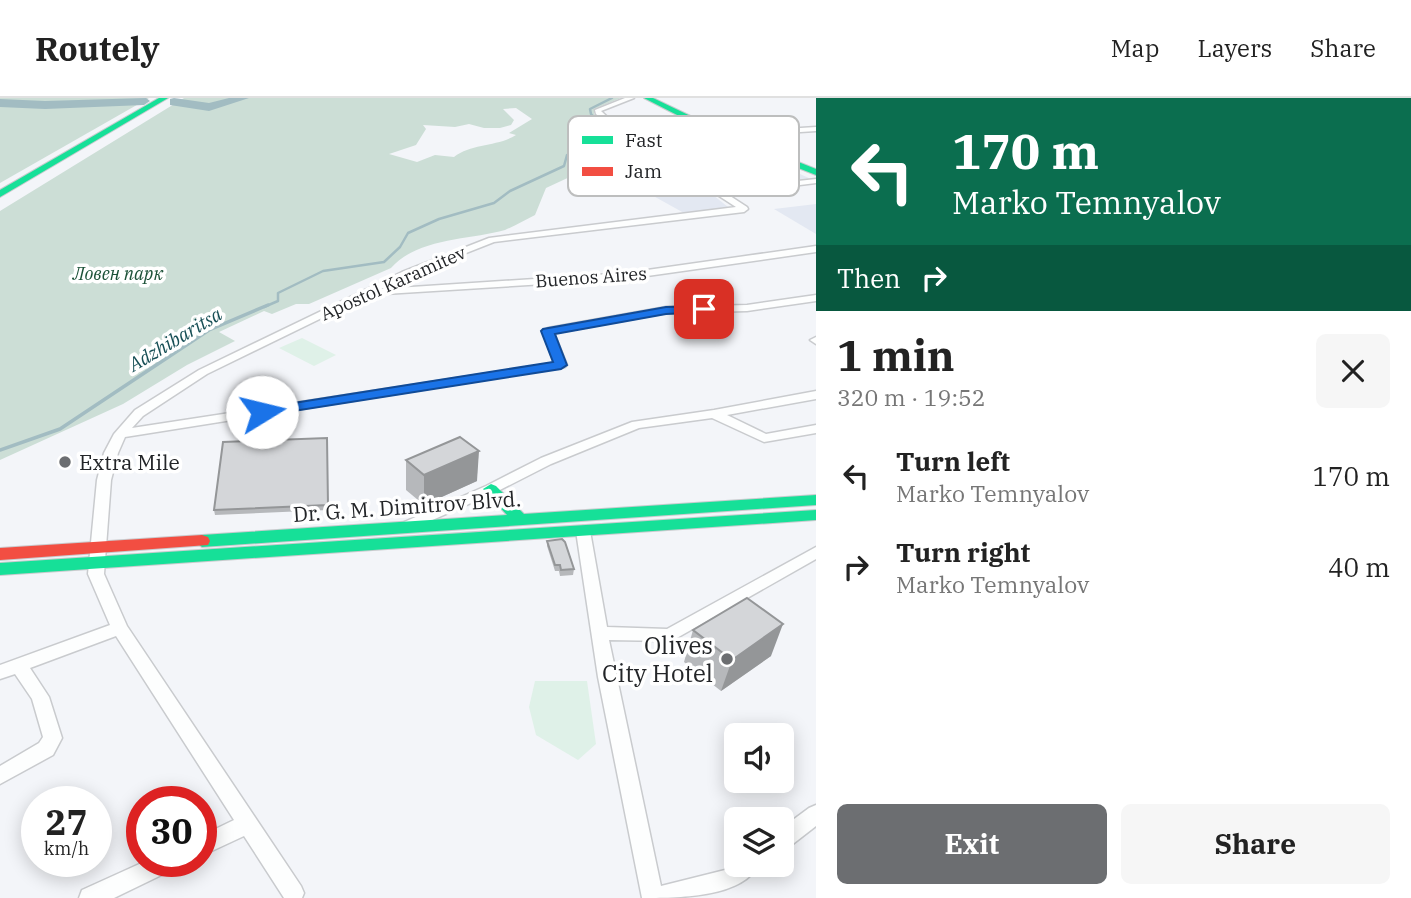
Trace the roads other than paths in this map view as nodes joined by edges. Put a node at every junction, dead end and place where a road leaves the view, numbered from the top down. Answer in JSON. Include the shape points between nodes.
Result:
{"nodes":[{"id":1,"x":164,"y":98,"type":"edge"},
{"id":2,"x":631,"y":98,"type":"edge"},
{"id":3,"x":647,"y":98,"type":"edge"},
{"id":4,"x":602,"y":116,"type":"edge"},
{"id":5,"x":685,"y":116,"type":"edge"},
{"id":6,"x":799,"y":166,"type":"edge"},
{"id":7,"x":816,"y":173,"type":"edge"},
{"id":8,"x":0,"y":194,"type":"edge"},
{"id":9,"x":725,"y":196,"type":"edge"},
{"id":10,"x":816,"y":249,"type":"edge"},
{"id":11,"x":365,"y":294,"type":"junction"},
{"id":12,"x":816,"y":298,"type":"edge"},
{"id":13,"x":816,"y":395,"type":"edge"},
{"id":14,"x":714,"y":414,"type":"junction"},
{"id":15,"x":816,"y":429,"type":"edge"},
{"id":16,"x":120,"y":434,"type":"junction"},
{"id":17,"x":491,"y":489,"type":"junction"},
{"id":18,"x":816,"y":500,"type":"edge"},
{"id":19,"x":816,"y":515,"type":"edge"},
{"id":20,"x":520,"y":520,"type":"junction"},
{"id":21,"x":402,"y":527,"type":"junction"},
{"id":22,"x":583,"y":531,"type":"junction"},
{"id":23,"x":816,"y":552,"type":"edge"},
{"id":24,"x":0,"y":554,"type":"edge"},
{"id":25,"x":96,"y":556,"type":"junction"},
{"id":26,"x":0,"y":569,"type":"edge"},
{"id":27,"x":120,"y":628,"type":"junction"},
{"id":28,"x":598,"y":633,"type":"junction"},
{"id":29,"x":18,"y":665,"type":"junction"},
{"id":30,"x":0,"y":672,"type":"edge"},
{"id":31,"x":0,"y":776,"type":"edge"},
{"id":32,"x":816,"y":814,"type":"edge"},
{"id":33,"x":248,"y":824,"type":"junction"},
{"id":34,"x":794,"y":830,"type":"edge"},
{"id":35,"x":217,"y":839,"type":"edge"},
{"id":36,"x":135,"y":877,"type":"edge"},
{"id":37,"x":733,"y":877,"type":"edge"},
{"id":38,"x":293,"y":893,"type":"dead end"},
{"id":39,"x":90,"y":898,"type":"edge"},
{"id":40,"x":654,"y":898,"type":"edge"}],
"edges":[{"from":1,"to":8,"type":"main road"},
{"from":2,"to":4,"type":"street","via":[[598,110]]},
{"from":3,"to":5,"type":"main road"},
{"from":6,"to":7,"type":"main road"},
{"from":9,"to":11,"type":"street","name":"Apostol Karamitev","via":[[744,209],[492,240]]},
{"from":10,"to":11,"type":"street","name":"Buenos Aires","via":[[626,276]]},
{"from":11,"to":16,"type":"street","name":"Apostol Karamitev","via":[[203,372],[139,412]]},
{"from":12,"to":16,"type":"street","via":[[747,308],[666,310],[548,331],[561,365]]},
{"from":13,"to":14,"type":"street"},
{"from":14,"to":15,"type":"street","via":[[764,438]]},
{"from":14,"to":17,"type":"street","via":[[636,425],[545,461]]},
{"from":16,"to":25,"type":"street","name":"Apostol Karamitev","via":[[104,480]]},
{"from":17,"to":20,"type":"main road"},
{"from":17,"to":21,"type":"street"},
{"from":18,"to":20,"type":"main road","name":"Dr. G. M. Dimitrov Blvd."},
{"from":19,"to":22,"type":"main road","name":"Dr. G. M. Dimitrov Blvd."},
{"from":20,"to":21,"type":"main road","name":"Dr. G. M. Dimitrov Blvd."},
{"from":21,"to":25,"type":"main road","name":"Dr. G. M. Dimitrov Blvd."},
{"from":22,"to":25,"type":"main road","name":"Dr. G. M. Dimitrov Blvd."},
{"from":22,"to":28,"type":"street"},
{"from":23,"to":28,"type":"street","via":[[669,635]]},
{"from":24,"to":25,"type":"main road","name":"Dr. G. M. Dimitrov Blvd."},
{"from":25,"to":26,"type":"main road","name":"Dr. G. M. Dimitrov Blvd."},
{"from":25,"to":27,"type":"street","via":[[96,574]]},
{"from":27,"to":29,"type":"street"},
{"from":27,"to":33,"type":"street"},
{"from":28,"to":40,"type":"street"},
{"from":29,"to":30,"type":"street"},
{"from":29,"to":31,"type":"street","via":[[40,697],[53,737],[46,749]]},
{"from":32,"to":34,"type":"street"},
{"from":33,"to":35,"type":"street"},
{"from":33,"to":38,"type":"street"},
{"from":36,"to":39,"type":"street"},
{"from":37,"to":40,"type":"street"}]}
